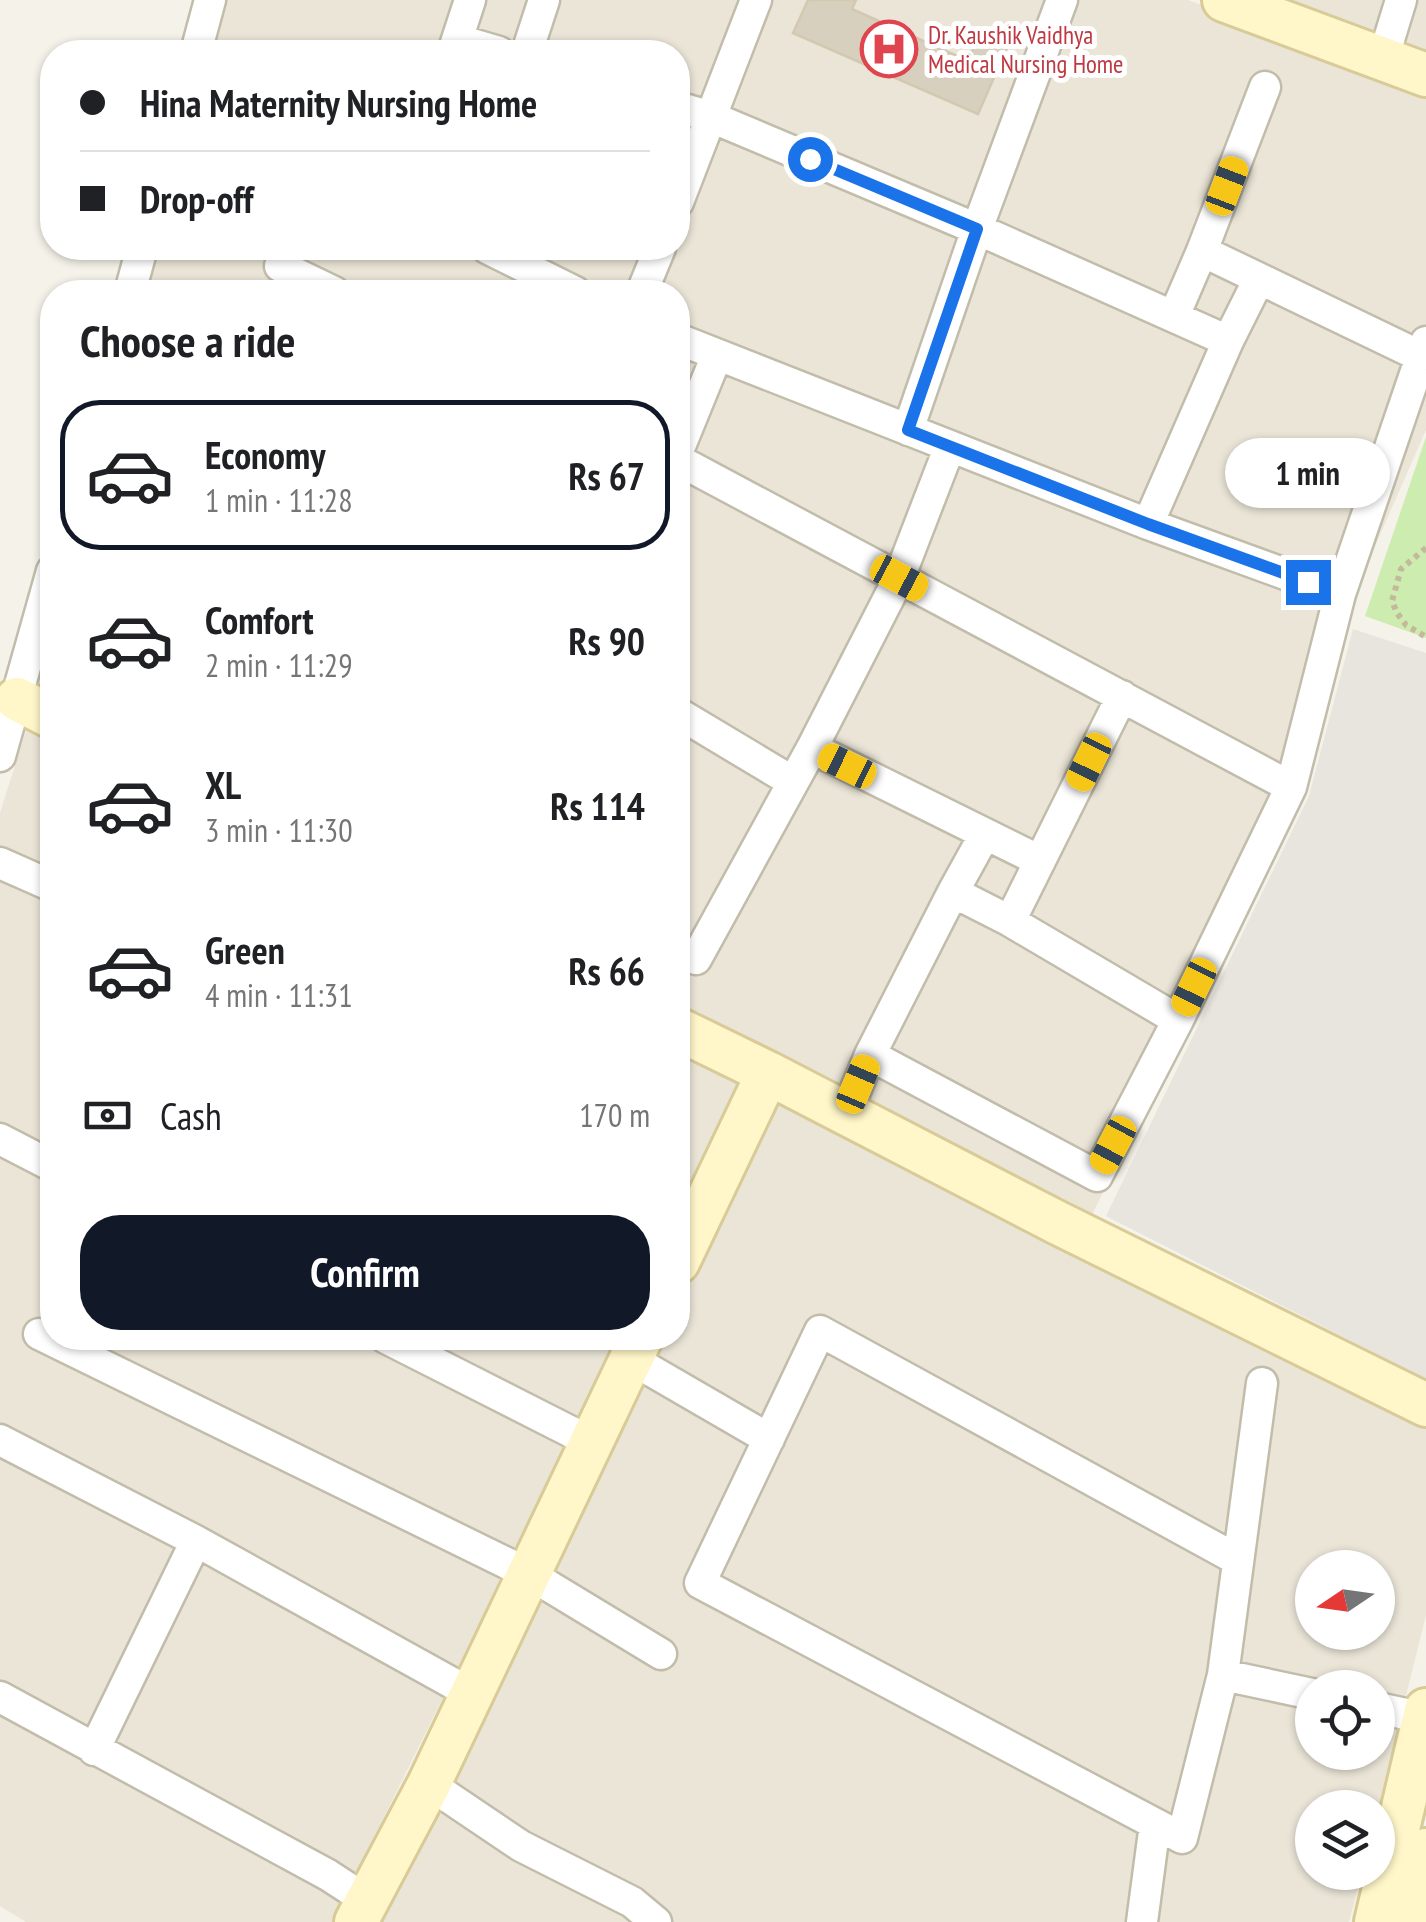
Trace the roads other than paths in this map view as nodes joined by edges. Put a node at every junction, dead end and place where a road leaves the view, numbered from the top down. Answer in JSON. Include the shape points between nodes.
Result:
{"nodes":[{"id":1,"x":210,"y":0,"type":"edge"},
{"id":2,"x":470,"y":0,"type":"edge"},
{"id":3,"x":544,"y":0,"type":"edge"},
{"id":4,"x":756,"y":0,"type":"edge"},
{"id":5,"x":1062,"y":0,"type":"edge"},
{"id":6,"x":1224,"y":0,"type":"edge"},
{"id":7,"x":1402,"y":0,"type":"edge"},
{"id":8,"x":199,"y":40,"type":"edge"},
{"id":9,"x":457,"y":40,"type":"edge"},
{"id":10,"x":531,"y":40,"type":"edge"},
{"id":11,"x":1383,"y":59,"type":"junction"},
{"id":12,"x":1426,"y":75,"type":"edge"},
{"id":13,"x":1265,"y":88,"type":"dead end"},
{"id":14,"x":690,"y":111,"type":"edge"},
{"id":15,"x":711,"y":117,"type":"junction"},
{"id":16,"x":690,"y":171,"type":"edge"},
{"id":17,"x":977,"y":229,"type":"junction"},
{"id":18,"x":1202,"y":252,"type":"junction"},
{"id":19,"x":282,"y":260,"type":"edge"},
{"id":20,"x":510,"y":260,"type":"edge"},
{"id":21,"x":1259,"y":278,"type":"junction"},
{"id":22,"x":309,"y":280,"type":"edge"},
{"id":23,"x":551,"y":280,"type":"edge"},
{"id":24,"x":1174,"y":316,"type":"junction"},
{"id":25,"x":1228,"y":341,"type":"junction"},
{"id":26,"x":690,"y":345,"type":"edge"},
{"id":27,"x":1423,"y":349,"type":"edge"},
{"id":28,"x":717,"y":355,"type":"junction"},
{"id":29,"x":690,"y":421,"type":"edge"},
{"id":30,"x":908,"y":430,"type":"junction"},
{"id":31,"x":950,"y":446,"type":"junction"},
{"id":32,"x":690,"y":466,"type":"edge"},
{"id":33,"x":1148,"y":524,"type":"junction"},
{"id":34,"x":899,"y":578,"type":"junction"},
{"id":35,"x":1340,"y":594,"type":"junction"},
{"id":36,"x":40,"y":668,"type":"edge"},
{"id":37,"x":1122,"y":696,"type":"junction"},
{"id":38,"x":35,"y":708,"type":"edge"},
{"id":39,"x":690,"y":721,"type":"edge"},
{"id":40,"x":812,"y":748,"type":"junction"},
{"id":41,"x":0,"y":756,"type":"edge"},
{"id":42,"x":793,"y":782,"type":"junction"},
{"id":43,"x":1291,"y":787,"type":"junction"},
{"id":44,"x":985,"y":834,"type":"junction"},
{"id":45,"x":1040,"y":861,"type":"junction"},
{"id":46,"x":0,"y":862,"type":"edge"},
{"id":47,"x":40,"y":880,"type":"edge"},
{"id":48,"x":953,"y":892,"type":"junction"},
{"id":49,"x":1010,"y":921,"type":"junction"},
{"id":50,"x":696,"y":959,"type":"dead end"},
{"id":51,"x":1178,"y":1020,"type":"junction"},
{"id":52,"x":690,"y":1035,"type":"edge"},
{"id":53,"x":870,"y":1055,"type":"junction"},
{"id":54,"x":768,"y":1073,"type":"junction"},
{"id":55,"x":846,"y":1113,"type":"junction"},
{"id":56,"x":0,"y":1139,"type":"edge"},
{"id":57,"x":40,"y":1160,"type":"edge"},
{"id":58,"x":690,"y":1237,"type":"edge"},
{"id":59,"x":72,"y":1350,"type":"edge"},
{"id":60,"x":410,"y":1350,"type":"edge"},
{"id":61,"x":635,"y":1350,"type":"edge"},
{"id":62,"x":639,"y":1350,"type":"edge"},
{"id":63,"x":1262,"y":1384,"type":"dead end"},
{"id":64,"x":1426,"y":1404,"type":"edge"},
{"id":65,"x":768,"y":1439,"type":"junction"},
{"id":66,"x":0,"y":1440,"type":"edge"},
{"id":67,"x":592,"y":1442,"type":"junction"},
{"id":68,"x":196,"y":1541,"type":"junction"},
{"id":69,"x":1238,"y":1560,"type":"junction"},
{"id":70,"x":529,"y":1574,"type":"junction"},
{"id":71,"x":661,"y":1654,"type":"dead end"},
{"id":72,"x":1223,"y":1675,"type":"junction"},
{"id":73,"x":1295,"y":1690,"type":"edge"},
{"id":74,"x":472,"y":1694,"type":"junction"},
{"id":75,"x":0,"y":1697,"type":"edge"},
{"id":76,"x":1395,"y":1710,"type":"edge"},
{"id":77,"x":1425,"y":1714,"type":"edge"},
{"id":78,"x":94,"y":1750,"type":"junction"},
{"id":79,"x":429,"y":1784,"type":"junction"},
{"id":80,"x":1155,"y":1824,"type":"junction"},
{"id":81,"x":1426,"y":1850,"type":"edge"},
{"id":82,"x":362,"y":1911,"type":"edge"},
{"id":83,"x":656,"y":1922,"type":"edge"},
{"id":84,"x":1142,"y":1922,"type":"edge"},
{"id":85,"x":1376,"y":1922,"type":"edge"},
{"id":86,"x":1409,"y":1922,"type":"edge"}],
"edges":[{"from":1,"to":8,"type":"street"},
{"from":2,"to":9,"type":"street"},
{"from":3,"to":10,"type":"street"},
{"from":4,"to":15,"type":"street"},
{"from":5,"to":17,"type":"street"},
{"from":6,"to":11,"type":"street"},
{"from":7,"to":11,"type":"street"},
{"from":11,"to":12,"type":"street"},
{"from":13,"to":18,"type":"street"},
{"from":14,"to":15,"type":"street"},
{"from":15,"to":16,"type":"street"},
{"from":15,"to":17,"type":"street"},
{"from":17,"to":24,"type":"street"},
{"from":17,"to":30,"type":"street"},
{"from":18,"to":21,"type":"street"},
{"from":18,"to":24,"type":"street"},
{"from":19,"to":22,"type":"street","via":[[280,266]]},
{"from":20,"to":23,"type":"street"},
{"from":21,"to":25,"type":"street"},
{"from":21,"to":27,"type":"street"},
{"from":24,"to":25,"type":"street"},
{"from":25,"to":33,"type":"street"},
{"from":26,"to":28,"type":"street"},
{"from":27,"to":35,"type":"street"},
{"from":28,"to":29,"type":"street"},
{"from":28,"to":30,"type":"street"},
{"from":30,"to":31,"type":"street"},
{"from":31,"to":33,"type":"street"},
{"from":31,"to":34,"type":"street"},
{"from":32,"to":34,"type":"street"},
{"from":33,"to":35,"type":"street"},
{"from":34,"to":37,"type":"street"},
{"from":34,"to":40,"type":"street"},
{"from":35,"to":43,"type":"street"},
{"from":36,"to":38,"type":"street"},
{"from":37,"to":43,"type":"street"},
{"from":37,"to":45,"type":"street"},
{"from":38,"to":41,"type":"street"},
{"from":39,"to":42,"type":"street"},
{"from":40,"to":42,"type":"street"},
{"from":40,"to":44,"type":"street"},
{"from":42,"to":50,"type":"street"},
{"from":43,"to":51,"type":"street"},
{"from":44,"to":45,"type":"street"},
{"from":44,"to":48,"type":"street"},
{"from":45,"to":49,"type":"street"},
{"from":46,"to":47,"type":"street"},
{"from":48,"to":49,"type":"street"},
{"from":48,"to":53,"type":"street"},
{"from":49,"to":51,"type":"street"},
{"from":51,"to":53,"type":"street","via":[[1097,1176]]},
{"from":52,"to":54,"type":"street"},
{"from":53,"to":55,"type":"street"},
{"from":54,"to":55,"type":"street"},
{"from":54,"to":58,"type":"street"},
{"from":55,"to":64,"type":"street"},
{"from":56,"to":57,"type":"street"},
{"from":59,"to":70,"type":"street"},
{"from":60,"to":67,"type":"street"},
{"from":61,"to":67,"type":"street"},
{"from":62,"to":65,"type":"street"},
{"from":63,"to":69,"type":"street"},
{"from":65,"to":69,"type":"street","via":[[820,1331]]},
{"from":65,"to":80,"type":"street","via":[[700,1583]]},
{"from":66,"to":68,"type":"street"},
{"from":67,"to":70,"type":"street"},
{"from":68,"to":74,"type":"street"},
{"from":68,"to":78,"type":"street"},
{"from":69,"to":72,"type":"street"},
{"from":70,"to":71,"type":"street"},
{"from":70,"to":74,"type":"street"},
{"from":72,"to":73,"type":"street"},
{"from":72,"to":80,"type":"street","via":[[1182,1838]]},
{"from":74,"to":79,"type":"street"},
{"from":75,"to":78,"type":"street"},
{"from":76,"to":77,"type":"street"},
{"from":77,"to":85,"type":"street"},
{"from":78,"to":82,"type":"street","via":[[328,1875]]},
{"from":79,"to":82,"type":"street"},
{"from":79,"to":83,"type":"street"},
{"from":80,"to":84,"type":"street"},
{"from":81,"to":86,"type":"street"}]}
